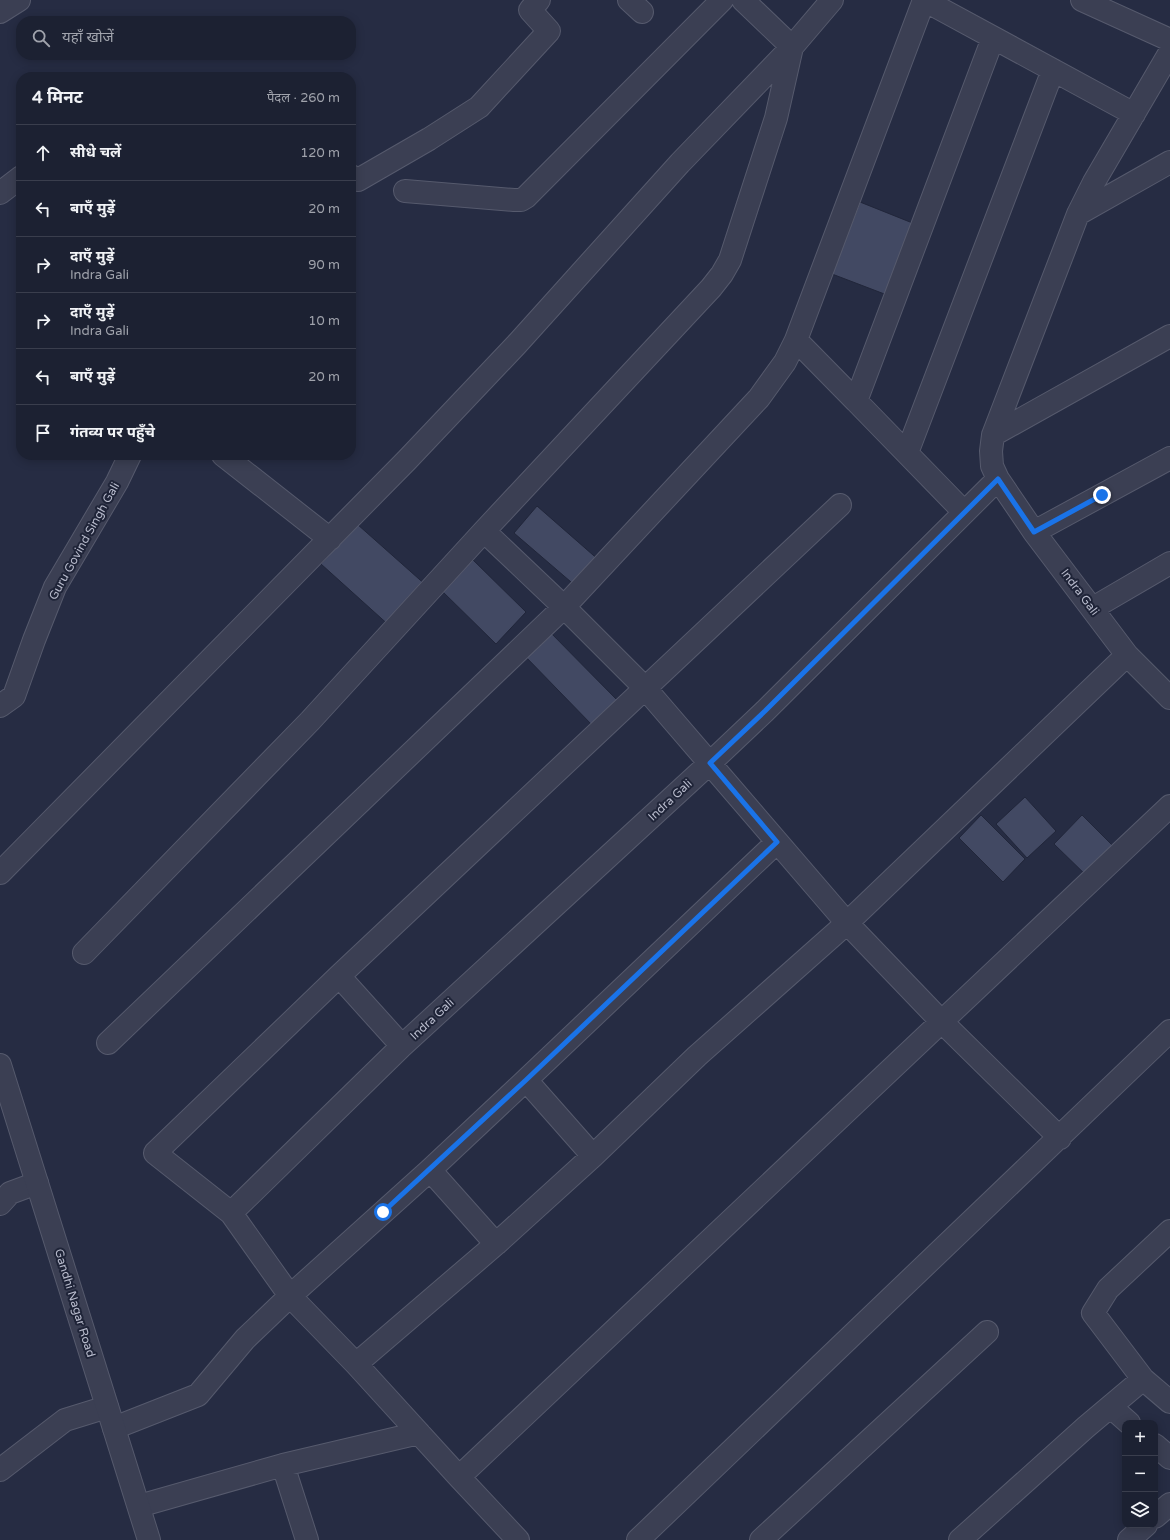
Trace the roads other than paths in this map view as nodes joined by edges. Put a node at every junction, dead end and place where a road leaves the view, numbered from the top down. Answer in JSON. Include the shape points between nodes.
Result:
{"nodes":[{"id":1,"x":19,"y":0,"type":"edge"},
{"id":2,"x":539,"y":0,"type":"edge"},
{"id":3,"x":722,"y":0,"type":"edge"},
{"id":4,"x":743,"y":0,"type":"edge"},
{"id":5,"x":832,"y":0,"type":"edge"},
{"id":6,"x":924,"y":0,"type":"edge"},
{"id":7,"x":1082,"y":0,"type":"edge"},
{"id":8,"x":0,"y":12,"type":"edge"},
{"id":9,"x":993,"y":38,"type":"junction"},
{"id":10,"x":1170,"y":40,"type":"edge"},
{"id":11,"x":792,"y":47,"type":"junction"},
{"id":12,"x":1170,"y":52,"type":"edge"},
{"id":13,"x":1053,"y":70,"type":"junction"},
{"id":14,"x":1134,"y":114,"type":"junction"},
{"id":15,"x":1170,"y":162,"type":"edge"},
{"id":16,"x":356,"y":179,"type":"edge"},
{"id":17,"x":16,"y":181,"type":"edge"},
{"id":18,"x":405,"y":191,"type":"dead end"},
{"id":19,"x":0,"y":192,"type":"edge"},
{"id":20,"x":1078,"y":214,"type":"junction"},
{"id":21,"x":1170,"y":336,"type":"edge"},
{"id":22,"x":796,"y":340,"type":"junction"},
{"id":23,"x":856,"y":401,"type":"junction"},
{"id":24,"x":993,"y":435,"type":"junction"},
{"id":25,"x":907,"y":453,"type":"junction"},
{"id":26,"x":1170,"y":458,"type":"edge"},
{"id":27,"x":128,"y":460,"type":"edge"},
{"id":28,"x":229,"y":460,"type":"edge"},
{"id":29,"x":995,"y":472,"type":"junction"},
{"id":30,"x":840,"y":505,"type":"dead end"},
{"id":31,"x":964,"y":512,"type":"junction"},
{"id":32,"x":484,"y":531,"type":"junction"},
{"id":33,"x":1034,"y":532,"type":"junction"},
{"id":34,"x":330,"y":539,"type":"junction"},
{"id":35,"x":1170,"y":563,"type":"edge"},
{"id":36,"x":564,"y":607,"type":"junction"},
{"id":37,"x":1093,"y":608,"type":"junction"},
{"id":38,"x":1127,"y":655,"type":"junction"},
{"id":39,"x":645,"y":688,"type":"junction"},
{"id":40,"x":1170,"y":698,"type":"edge"},
{"id":41,"x":7,"y":701,"type":"edge"},
{"id":42,"x":710,"y":763,"type":"junction"},
{"id":43,"x":1170,"y":806,"type":"edge"},
{"id":44,"x":777,"y":842,"type":"junction"},
{"id":45,"x":0,"y":873,"type":"edge"},
{"id":46,"x":847,"y":923,"type":"junction"},
{"id":47,"x":84,"y":953,"type":"dead end"},
{"id":48,"x":338,"y":976,"type":"junction"},
{"id":49,"x":941,"y":1021,"type":"junction"},
{"id":50,"x":1170,"y":1031,"type":"edge"},
{"id":51,"x":108,"y":1043,"type":"dead end"},
{"id":52,"x":402,"y":1046,"type":"junction"},
{"id":53,"x":0,"y":1065,"type":"edge"},
{"id":54,"x":526,"y":1080,"type":"junction"},
{"id":55,"x":1060,"y":1138,"type":"junction"},
{"id":56,"x":594,"y":1156,"type":"junction"},
{"id":57,"x":430,"y":1170,"type":"junction"},
{"id":58,"x":37,"y":1183,"type":"junction"},
{"id":59,"x":0,"y":1204,"type":"edge"},
{"id":60,"x":230,"y":1213,"type":"junction"},
{"id":61,"x":1170,"y":1231,"type":"edge"},
{"id":62,"x":496,"y":1244,"type":"junction"},
{"id":63,"x":290,"y":1296,"type":"junction"},
{"id":64,"x":987,"y":1332,"type":"dead end"},
{"id":65,"x":356,"y":1364,"type":"junction"},
{"id":66,"x":1143,"y":1379,"type":"junction"},
{"id":67,"x":1170,"y":1402,"type":"edge"},
{"id":68,"x":107,"y":1407,"type":"junction"},
{"id":69,"x":1110,"y":1407,"type":"junction"},
{"id":70,"x":1126,"y":1420,"type":"edge"},
{"id":71,"x":114,"y":1428,"type":"junction"},
{"id":72,"x":419,"y":1433,"type":"junction"},
{"id":73,"x":1158,"y":1448,"type":"edge"},
{"id":74,"x":1170,"y":1458,"type":"edge"},
{"id":75,"x":283,"y":1466,"type":"junction"},
{"id":76,"x":0,"y":1470,"type":"edge"},
{"id":77,"x":458,"y":1477,"type":"junction"},
{"id":78,"x":1170,"y":1504,"type":"edge"},
{"id":79,"x":139,"y":1506,"type":"junction"},
{"id":80,"x":1158,"y":1514,"type":"edge"},
{"id":81,"x":1143,"y":1528,"type":"edge"},
{"id":82,"x":149,"y":1540,"type":"edge"},
{"id":83,"x":307,"y":1540,"type":"edge"},
{"id":84,"x":518,"y":1540,"type":"edge"},
{"id":85,"x":638,"y":1540,"type":"edge"},
{"id":86,"x":761,"y":1540,"type":"edge"},
{"id":87,"x":960,"y":1540,"type":"edge"},
{"id":88,"x":1129,"y":1540,"type":"edge"}],
"edges":[{"from":1,"to":8,"type":"street"},
{"from":2,"to":16,"type":"street","via":[[530,10],[549,32],[479,107],[429,139]]},
{"from":3,"to":18,"type":"street","via":[[526,197],[514,200]]},
{"from":4,"to":11,"type":"street"},
{"from":5,"to":11,"type":"street"},
{"from":6,"to":9,"type":"street"},
{"from":6,"to":22,"type":"street"},
{"from":7,"to":10,"type":"street"},
{"from":9,"to":13,"type":"street"},
{"from":9,"to":23,"type":"street"},
{"from":11,"to":32,"type":"street","via":[[776,118],[730,260],[722,274]]},
{"from":11,"to":34,"type":"street","via":[[680,163],[517,344]]},
{"from":12,"to":14,"type":"street"},
{"from":13,"to":14,"type":"street"},
{"from":13,"to":25,"type":"street"},
{"from":14,"to":20,"type":"street"},
{"from":15,"to":20,"type":"street"},
{"from":17,"to":19,"type":"street"},
{"from":20,"to":24,"type":"street"},
{"from":21,"to":24,"type":"street"},
{"from":22,"to":23,"type":"street"},
{"from":22,"to":36,"type":"street","via":[[785,362],[759,398]]},
{"from":23,"to":25,"type":"street"},
{"from":24,"to":29,"type":"street","via":[[991,451]]},
{"from":25,"to":31,"type":"street"},
{"from":26,"to":33,"type":"street"},
{"from":27,"to":41,"type":"street","name":"Guru Govind Singh Gali","via":[[55,587]]},
{"from":28,"to":34,"type":"street"},
{"from":29,"to":31,"type":"street","name":"Indra Gali"},
{"from":29,"to":33,"type":"street","name":"Indra Gali"},
{"from":30,"to":39,"type":"street"},
{"from":31,"to":42,"type":"street","name":"Indra Gali"},
{"from":32,"to":36,"type":"street"},
{"from":32,"to":47,"type":"street","via":[[310,721]]},
{"from":33,"to":37,"type":"street","name":"Indra Gali"},
{"from":34,"to":45,"type":"street"},
{"from":35,"to":37,"type":"street"},
{"from":36,"to":39,"type":"street"},
{"from":36,"to":51,"type":"street"},
{"from":37,"to":38,"type":"street","name":"Indra Gali"},
{"from":38,"to":40,"type":"street","name":"Indra Gali"},
{"from":38,"to":46,"type":"street"},
{"from":39,"to":42,"type":"street"},
{"from":39,"to":48,"type":"street"},
{"from":42,"to":44,"type":"street"},
{"from":42,"to":52,"type":"street","name":"Indra Gali"},
{"from":43,"to":49,"type":"street"},
{"from":44,"to":46,"type":"street"},
{"from":44,"to":54,"type":"street"},
{"from":46,"to":49,"type":"street"},
{"from":46,"to":56,"type":"street","via":[[697,1056]]},
{"from":48,"to":52,"type":"street","name":"Indra Gali"},
{"from":48,"to":60,"type":"street","via":[[155,1153]]},
{"from":49,"to":55,"type":"street"},
{"from":49,"to":77,"type":"street"},
{"from":50,"to":55,"type":"street"},
{"from":52,"to":60,"type":"street"},
{"from":53,"to":58,"type":"street","name":"Gandhi Nagar Road"},
{"from":54,"to":56,"type":"street"},
{"from":54,"to":57,"type":"street"},
{"from":55,"to":85,"type":"street"},
{"from":56,"to":62,"type":"street"},
{"from":57,"to":62,"type":"street"},
{"from":57,"to":63,"type":"street"},
{"from":58,"to":59,"type":"street","via":[[10,1193]]},
{"from":58,"to":68,"type":"street","name":"Gandhi Nagar Road"},
{"from":60,"to":63,"type":"street"},
{"from":61,"to":66,"type":"street","via":[[1108,1289],[1094,1313]]},
{"from":62,"to":65,"type":"street"},
{"from":63,"to":65,"type":"street"},
{"from":63,"to":71,"type":"street","via":[[245,1339],[198,1395]]},
{"from":64,"to":86,"type":"street"},
{"from":65,"to":72,"type":"street"},
{"from":66,"to":67,"type":"street"},
{"from":66,"to":69,"type":"street"},
{"from":68,"to":71,"type":"street","name":"Gandhi Nagar Road"},
{"from":68,"to":76,"type":"street","via":[[65,1420]]},
{"from":69,"to":70,"type":"street"},
{"from":69,"to":87,"type":"street"},
{"from":71,"to":79,"type":"street","name":"Gandhi Nagar Road"},
{"from":72,"to":75,"type":"street"},
{"from":72,"to":77,"type":"street"},
{"from":73,"to":74,"type":"street"},
{"from":75,"to":79,"type":"street"},
{"from":75,"to":83,"type":"street"},
{"from":77,"to":84,"type":"street"},
{"from":78,"to":80,"type":"street"},
{"from":79,"to":82,"type":"street","name":"Gandhi Nagar Road"},
{"from":81,"to":88,"type":"street"}]}
